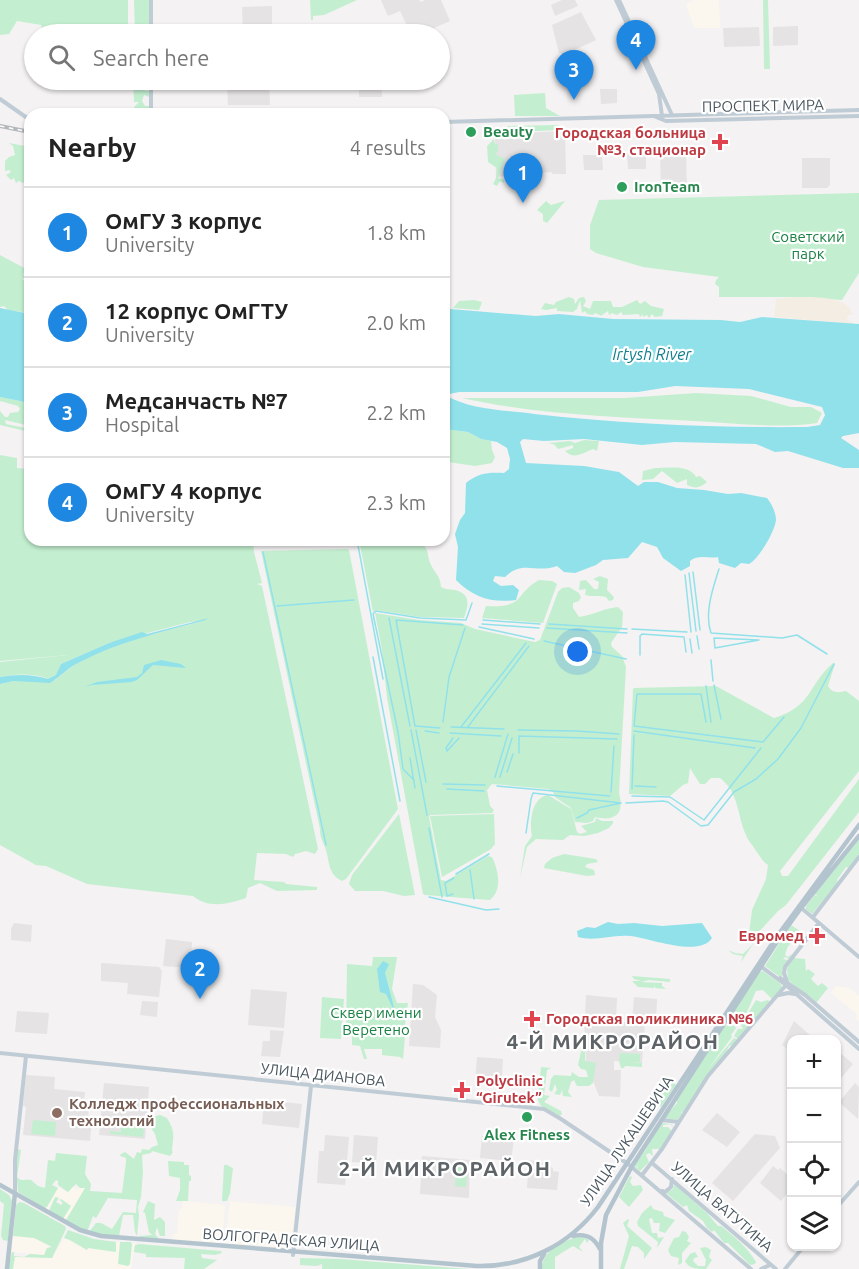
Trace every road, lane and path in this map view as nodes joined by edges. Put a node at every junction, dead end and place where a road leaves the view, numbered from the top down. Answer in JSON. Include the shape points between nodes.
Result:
{"nodes":[{"id":1,"x":151,"y":0,"type":"edge"},
{"id":2,"x":617,"y":0,"type":"edge"},
{"id":3,"x":151,"y":24,"type":"edge"},
{"id":4,"x":152,"y":90,"type":"edge"},
{"id":5,"x":0,"y":99,"type":"edge"},
{"id":6,"x":152,"y":108,"type":"edge"},
{"id":7,"x":859,"y":110,"type":"edge"},
{"id":8,"x":753,"y":112,"type":"junction"},
{"id":9,"x":782,"y":112,"type":"junction"},
{"id":10,"x":675,"y":115,"type":"junction"},
{"id":11,"x":24,"y":116,"type":"edge"},
{"id":12,"x":859,"y":116,"type":"edge"},
{"id":13,"x":753,"y":118,"type":"junction"},
{"id":14,"x":782,"y":118,"type":"junction"},
{"id":15,"x":664,"y":119,"type":"junction"},
{"id":16,"x":678,"y":120,"type":"junction"},
{"id":17,"x":450,"y":122,"type":"edge"},
{"id":18,"x":859,"y":825,"type":"edge"},
{"id":19,"x":859,"y":833,"type":"edge"},
{"id":20,"x":845,"y":849,"type":"junction"},
{"id":21,"x":859,"y":857,"type":"edge"},
{"id":22,"x":800,"y":907,"type":"junction"},
{"id":23,"x":813,"y":917,"type":"junction"},
{"id":24,"x":819,"y":923,"type":"junction"},
{"id":25,"x":859,"y":957,"type":"edge"},
{"id":26,"x":760,"y":966,"type":"junction"},
{"id":27,"x":783,"y":977,"type":"junction"},
{"id":28,"x":787,"y":984,"type":"junction"},
{"id":29,"x":797,"y":995,"type":"junction"},
{"id":30,"x":776,"y":997,"type":"junction"},
{"id":31,"x":803,"y":997,"type":"junction"},
{"id":32,"x":859,"y":1042,"type":"edge"},
{"id":33,"x":859,"y":1048,"type":"edge"},
{"id":34,"x":0,"y":1053,"type":"edge"},
{"id":35,"x":26,"y":1056,"type":"junction"},
{"id":36,"x":311,"y":1086,"type":"junction"},
{"id":37,"x":659,"y":1119,"type":"junction"},
{"id":38,"x":679,"y":1122,"type":"junction"},
{"id":39,"x":652,"y":1163,"type":"junction"},
{"id":40,"x":630,"y":1165,"type":"junction"},
{"id":41,"x":642,"y":1175,"type":"junction"},
{"id":42,"x":672,"y":1179,"type":"junction"},
{"id":43,"x":618,"y":1180,"type":"junction"},
{"id":44,"x":859,"y":1182,"type":"edge"},
{"id":45,"x":0,"y":1185,"type":"edge"},
{"id":46,"x":611,"y":1189,"type":"junction"},
{"id":47,"x":619,"y":1191,"type":"junction"},
{"id":48,"x":661,"y":1191,"type":"junction"},
{"id":49,"x":15,"y":1193,"type":"junction"},
{"id":50,"x":841,"y":1203,"type":"edge"},
{"id":51,"x":569,"y":1236,"type":"junction"},
{"id":52,"x":295,"y":1244,"type":"junction"},
{"id":53,"x":284,"y":1251,"type":"junction"},
{"id":54,"x":601,"y":1251,"type":"junction"},
{"id":55,"x":800,"y":1251,"type":"edge"},
{"id":56,"x":546,"y":1252,"type":"junction"},
{"id":57,"x":294,"y":1253,"type":"junction"},
{"id":58,"x":304,"y":1253,"type":"junction"},
{"id":59,"x":770,"y":1264,"type":"junction"},
{"id":60,"x":7,"y":1269,"type":"edge"},
{"id":61,"x":490,"y":1269,"type":"edge"},
{"id":62,"x":540,"y":1269,"type":"edge"},
{"id":63,"x":601,"y":1269,"type":"edge"},
{"id":64,"x":751,"y":1269,"type":"edge"},
{"id":65,"x":761,"y":1269,"type":"edge"},
{"id":66,"x":776,"y":1269,"type":"edge"},
{"id":67,"x":785,"y":1269,"type":"edge"}],
"edges":[{"from":1,"to":3,"type":"main road"},
{"from":2,"to":10,"type":"main road"},
{"from":2,"to":15,"type":"main road","via":[[659,94]]},
{"from":4,"to":6,"type":"main road"},
{"from":5,"to":11,"type":"main road"},
{"from":7,"to":9,"type":"main road","name":"ПРОСПЕКТ МИРА"},
{"from":8,"to":9,"type":"main road","name":"ПРОСПЕКТ МИРА"},
{"from":8,"to":10,"type":"main road","name":"ПРОСПЕКТ МИРА"},
{"from":8,"to":13,"type":"main road"},
{"from":9,"to":14,"type":"main road"},
{"from":10,"to":15,"type":"main road"},
{"from":10,"to":15,"type":"main road","name":"ПРОСПЕКТ МИРА"},
{"from":10,"to":16,"type":"main road"},
{"from":12,"to":14,"type":"main road","name":"ПРОСПЕКТ МИРА"},
{"from":13,"to":14,"type":"main road","name":"ПРОСПЕКТ МИРА"},
{"from":13,"to":16,"type":"main road","name":"ПРОСПЕКТ МИРА"},
{"from":15,"to":16,"type":"main road","name":"ПРОСПЕКТ МИРА"},
{"from":15,"to":17,"type":"main road","name":"ПРОСПЕКТ МИРА","via":[[656,116]]},
{"from":18,"to":20,"type":"main road","name":"УЛИЦА ЛУКАШЕВИЧА"},
{"from":19,"to":20,"type":"main road","name":"УЛИЦА ЛУКАШЕВИЧА"},
{"from":20,"to":22,"type":"main road","name":"УЛИЦА ЛУКАШЕВИЧА"},
{"from":21,"to":23,"type":"main road"},
{"from":22,"to":23,"type":"main road"},
{"from":22,"to":26,"type":"main road","name":"УЛИЦА ЛУКАШЕВИЧА"},
{"from":23,"to":24,"type":"main road"},
{"from":24,"to":25,"type":"main road"},
{"from":24,"to":27,"type":"main road","via":[[788,962]]},
{"from":26,"to":27,"type":"main road"},
{"from":26,"to":28,"type":"main road"},
{"from":26,"to":37,"type":"main road","name":"УЛИЦА ЛУКАШЕВИЧА"},
{"from":27,"to":28,"type":"main road"},
{"from":28,"to":29,"type":"main road"},
{"from":28,"to":30,"type":"main road"},
{"from":28,"to":31,"type":"main road"},
{"from":29,"to":30,"type":"main road","via":[[784,993]]},
{"from":29,"to":31,"type":"main road"},
{"from":30,"to":38,"type":"main road","via":[[708,1076]]},
{"from":31,"to":32,"type":"main road"},
{"from":31,"to":33,"type":"main road"},
{"from":34,"to":35,"type":"main road","name":"УЛИЦА ДИАНОВА"},
{"from":35,"to":36,"type":"main road","name":"УЛИЦА ДИАНОВА"},
{"from":35,"to":49,"type":"main road"},
{"from":36,"to":40,"type":"main road","name":"УЛИЦА ДИАНОВА","via":[[541,1108]]},
{"from":36,"to":52,"type":"main road"},
{"from":37,"to":38,"type":"main road"},
{"from":37,"to":40,"type":"main road","name":"УЛИЦА ЛУКАШЕВИЧА"},
{"from":38,"to":39,"type":"main road"},
{"from":39,"to":41,"type":"main road"},
{"from":39,"to":42,"type":"main road","name":"УЛИЦА ВАТУТИНА"},
{"from":40,"to":41,"type":"main road","name":"УЛИЦА ВАТУТИНА"},
{"from":40,"to":43,"type":"main road","name":"УЛИЦА ЛУКАШЕВИЧА"},
{"from":40,"to":47,"type":"main road","name":"УЛИЦА ЛУКАШЕВИЧА"},
{"from":41,"to":48,"type":"main road","name":"УЛИЦА ВАТУТИНА"},
{"from":42,"to":48,"type":"main road","via":[[671,1188]]},
{"from":42,"to":59,"type":"main road","name":"УЛИЦА ВАТУТИНА"},
{"from":43,"to":46,"type":"main road","name":"УЛИЦА ЛУКАШЕВИЧА"},
{"from":43,"to":47,"type":"main road"},
{"from":44,"to":50,"type":"main road"},
{"from":45,"to":49,"type":"main road","name":"ВОЛГОГРАДСКАЯ УЛИЦА"},
{"from":46,"to":47,"type":"main road","via":[[612,1194]]},
{"from":46,"to":51,"type":"main road","name":"УЛИЦА ЛУКАШЕВИЧА","via":[[586,1223]]},
{"from":47,"to":54,"type":"main road","name":"УЛИЦА ЛУКАШЕВИЧА","via":[[606,1215]]},
{"from":48,"to":64,"type":"main road","name":"УЛИЦА ВАТУТИНА"},
{"from":49,"to":53,"type":"main road","name":"ВОЛГОГРАДСКАЯ УЛИЦА","via":[[95,1235]]},
{"from":49,"to":57,"type":"main road","name":"ВОЛГОГРАДСКАЯ УЛИЦА","via":[[94,1237]]},
{"from":49,"to":60,"type":"main road"},
{"from":51,"to":54,"type":"main road","via":[[590,1236]]},
{"from":51,"to":56,"type":"main road","name":"ВОЛГОГРАДСКАЯ УЛИЦА"},
{"from":52,"to":53,"type":"main road"},
{"from":52,"to":57,"type":"main road"},
{"from":52,"to":58,"type":"main road"},
{"from":53,"to":57,"type":"main road","name":"ВОЛГОГРАДСКАЯ УЛИЦА"},
{"from":54,"to":63,"type":"main road"},
{"from":55,"to":67,"type":"main road"},
{"from":56,"to":58,"type":"main road","name":"ВОЛГОГРАДСКАЯ УЛИЦА","via":[[519,1261],[482,1266]]},
{"from":56,"to":62,"type":"main road"},
{"from":57,"to":58,"type":"main road","name":"ВОЛГОГРАДСКАЯ УЛИЦА"},
{"from":57,"to":61,"type":"main road","name":"ВОЛГОГРАДСКАЯ УЛИЦА"},
{"from":59,"to":65,"type":"main road"},
{"from":59,"to":66,"type":"main road","name":"УЛИЦА ВАТУТИНА"}]}
